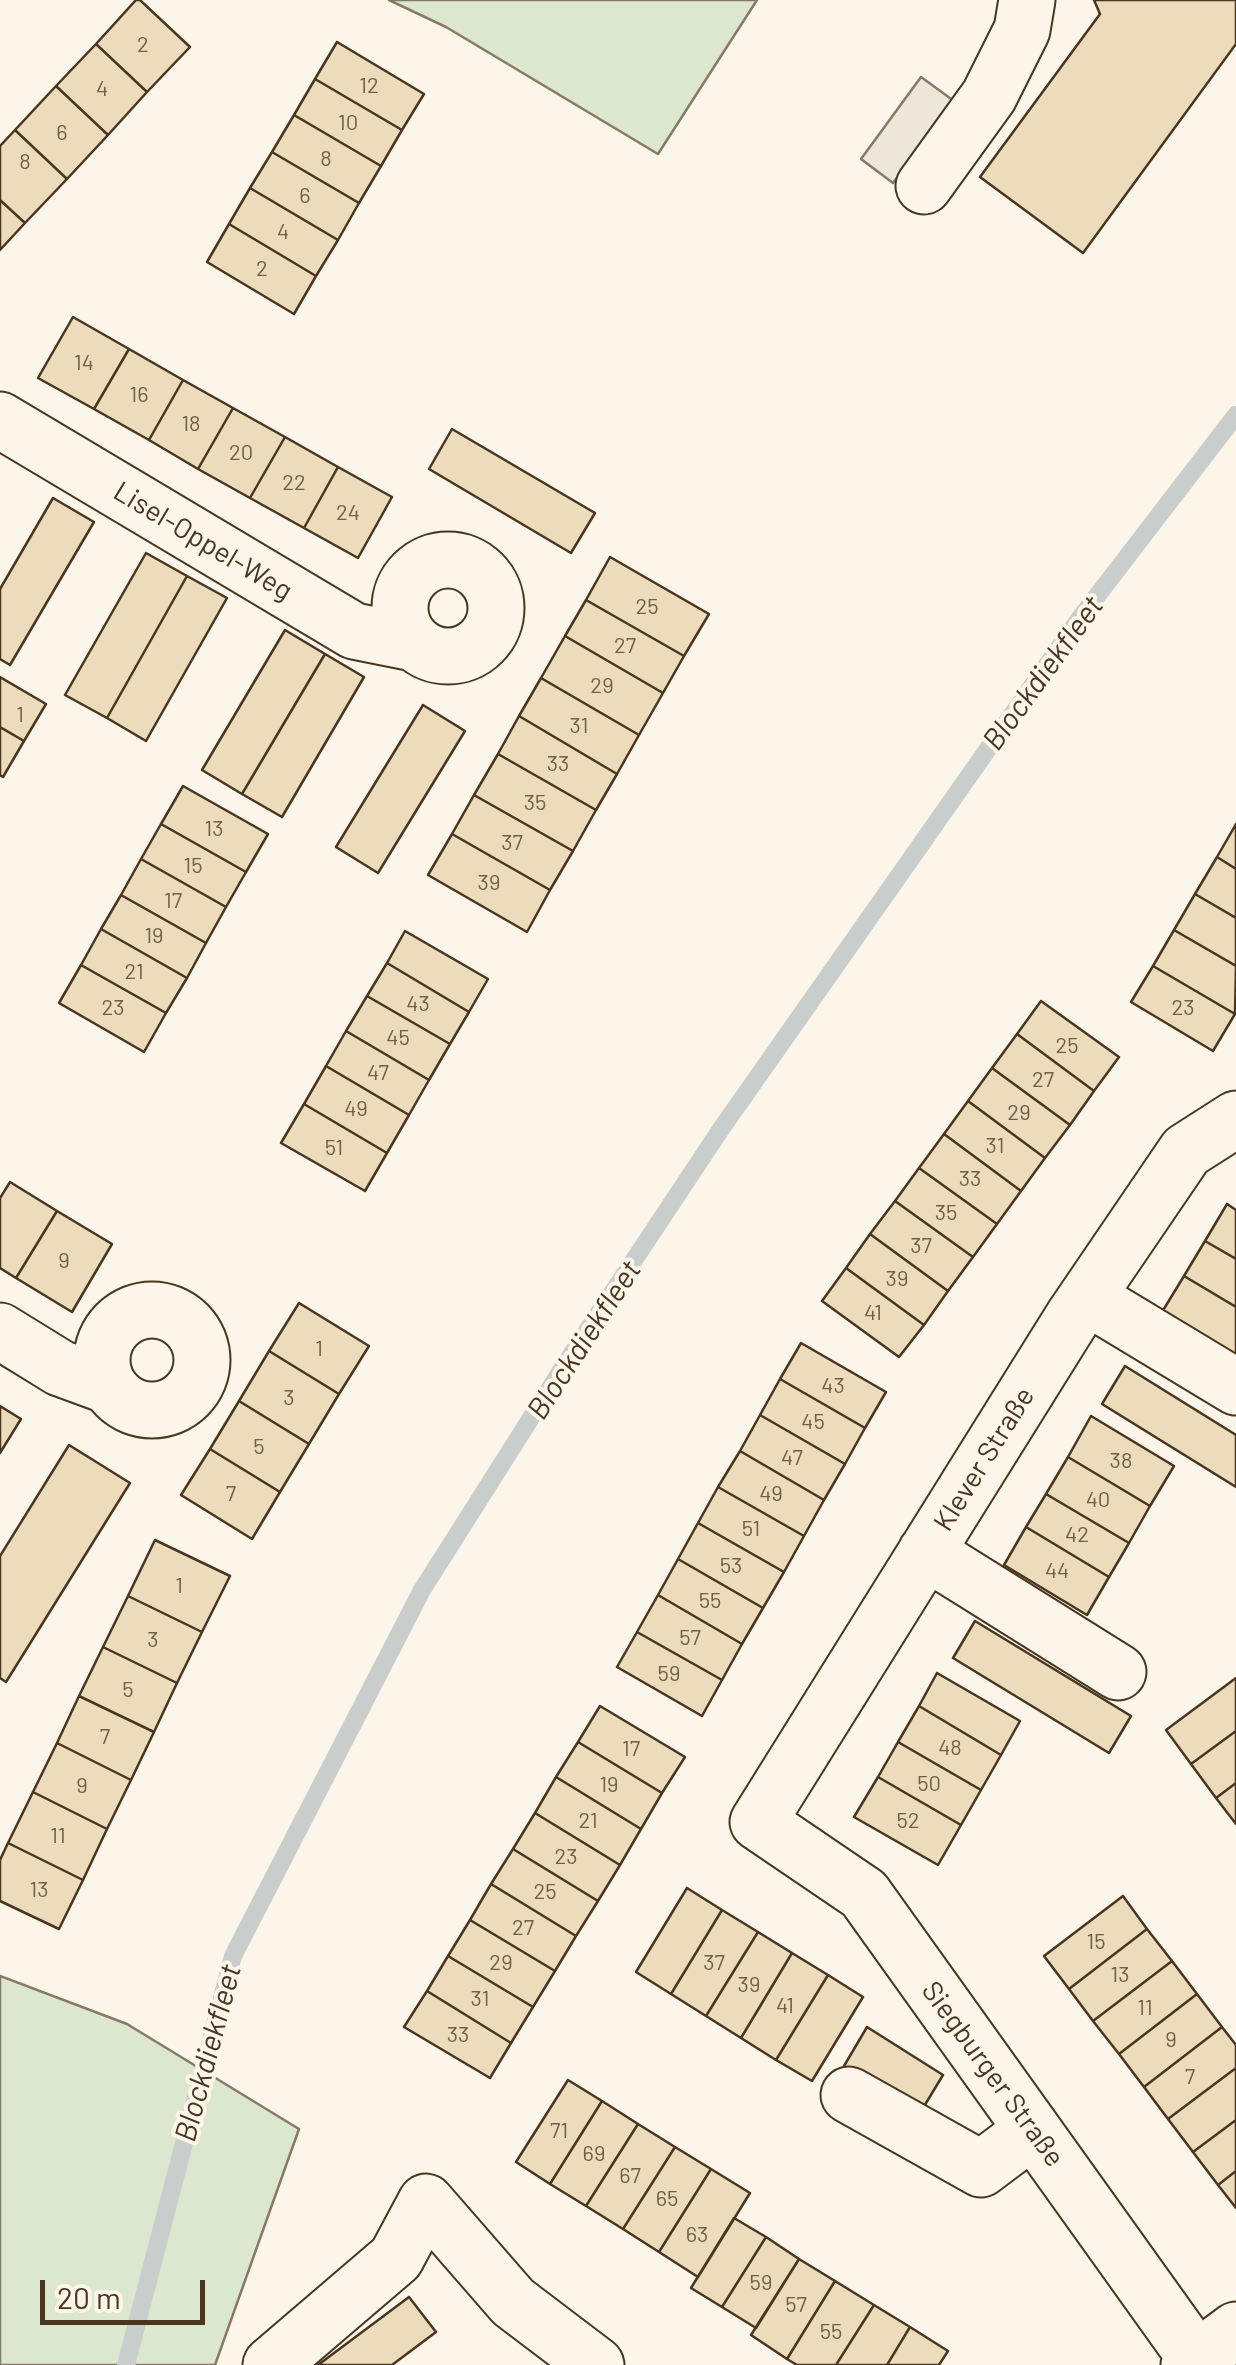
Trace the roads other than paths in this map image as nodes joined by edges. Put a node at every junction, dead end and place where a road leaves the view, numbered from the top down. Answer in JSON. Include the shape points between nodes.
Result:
{"nodes":[{"id":1,"x":1028,"y":0,"type":"edge"},
{"id":2,"x":924,"y":186,"type":"dead end"},
{"id":3,"x":0,"y":420,"type":"edge"},
{"id":4,"x":414,"y":643,"type":"dead end"},
{"id":5,"x":1236,"y":1119,"type":"edge"},
{"id":6,"x":1087,"y":1296,"type":"junction"},
{"id":7,"x":0,"y":1331,"type":"edge"},
{"id":8,"x":109,"y":1386,"type":"dead end"},
{"id":9,"x":1236,"y":1388,"type":"edge"},
{"id":10,"x":926,"y":1552,"type":"junction"},
{"id":11,"x":1118,"y":1672,"type":"dead end"},
{"id":12,"x":758,"y":1822,"type":"joint"},
{"id":13,"x":850,"y":2094,"type":"dead end"},
{"id":14,"x":1033,"y":2130,"type":"junction"},
{"id":15,"x":1206,"y":2355,"type":"edge"},
{"id":16,"x":271,"y":2365,"type":"edge"},
{"id":17,"x":596,"y":2365,"type":"edge"}],
"edges":[{"from":1,"to":2,"type":"street","via":[[1022,30],[989,96]]},
{"from":3,"to":4,"type":"street","name":"Lisel-Oppel-Weg","via":[[354,631]]},
{"from":5,"to":6,"type":"street","name":"Klever Straße","via":[[1186,1152]]},
{"from":6,"to":9,"type":"street"},
{"from":6,"to":10,"type":"street","name":"Klever Straße"},
{"from":7,"to":8,"type":"street","via":[[60,1368]]},
{"from":10,"to":11,"type":"street"},
{"from":10,"to":12,"type":"street","name":"Klever Straße"},
{"from":12,"to":14,"type":"street","name":"Siegburger Straße","via":[[864,1894]]},
{"from":13,"to":14,"type":"street","via":[[981,2169]]},
{"from":14,"to":15,"type":"street","name":"Siegburger Straße"},
{"from":16,"to":17,"type":"street","via":[[396,2258],[426,2202],[513,2302]]}]}
